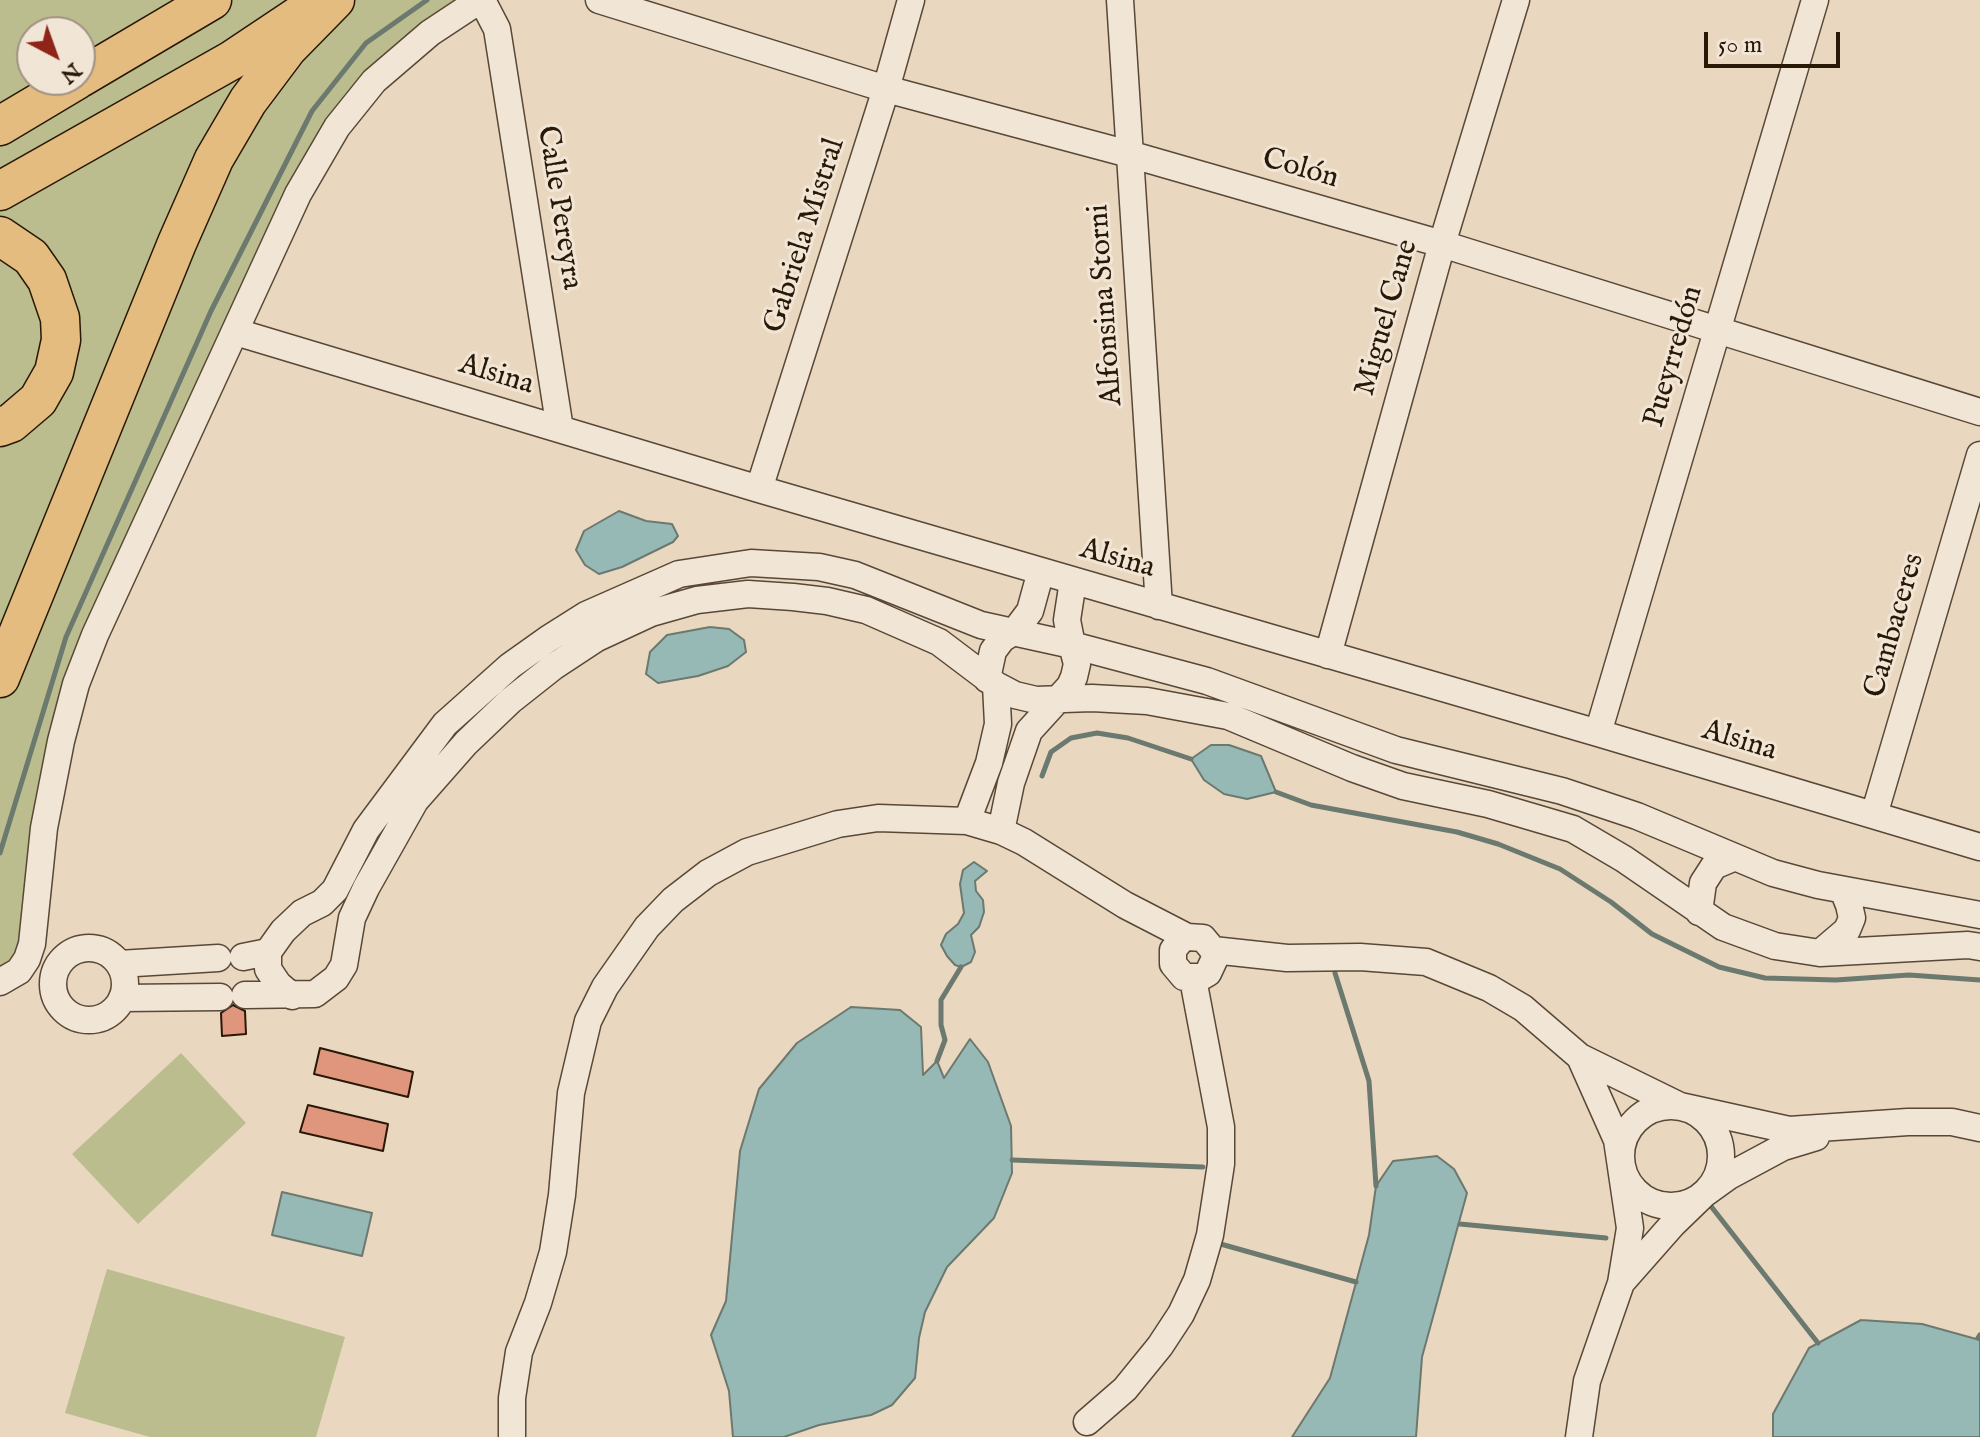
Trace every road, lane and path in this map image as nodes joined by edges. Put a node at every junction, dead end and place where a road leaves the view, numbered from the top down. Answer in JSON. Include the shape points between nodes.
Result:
{"nodes":[{"id":1,"x":164,"y":0,"type":"edge"},
{"id":2,"x":212,"y":0,"type":"edge"},
{"id":3,"x":281,"y":0,"type":"edge"},
{"id":4,"x":323,"y":0,"type":"edge"},
{"id":5,"x":335,"y":0,"type":"edge"},
{"id":6,"x":481,"y":0,"type":"edge"},
{"id":7,"x":599,"y":0,"type":"edge"},
{"id":8,"x":911,"y":0,"type":"edge"},
{"id":9,"x":1120,"y":0,"type":"edge"},
{"id":10,"x":1516,"y":0,"type":"edge"},
{"id":11,"x":1815,"y":0,"type":"edge"},
{"id":12,"x":96,"y":41,"type":"edge"},
{"id":13,"x":96,"y":69,"type":"edge"},
{"id":14,"x":886,"y":89,"type":"junction"},
{"id":15,"x":50,"y":96,"type":"edge"},
{"id":16,"x":0,"y":126,"type":"edge"},
{"id":17,"x":1129,"y":154,"type":"junction"},
{"id":18,"x":0,"y":165,"type":"edge"},
{"id":19,"x":0,"y":191,"type":"edge"},
{"id":20,"x":0,"y":236,"type":"edge"},
{"id":21,"x":1442,"y":244,"type":"junction"},
{"id":22,"x":1716,"y":331,"type":"junction"},
{"id":23,"x":236,"y":332,"type":"junction"},
{"id":24,"x":1980,"y":412,"type":"edge"},
{"id":25,"x":0,"y":427,"type":"edge"},
{"id":26,"x":560,"y":429,"type":"junction"},
{"id":27,"x":1980,"y":455,"type":"edge"},
{"id":28,"x":759,"y":489,"type":"junction"},
{"id":29,"x":1041,"y":571,"type":"junction"},
{"id":30,"x":1073,"y":581,"type":"junction"},
{"id":31,"x":1159,"y":606,"type":"junction"},
{"id":32,"x":1015,"y":631,"type":"junction"},
{"id":33,"x":1072,"y":645,"type":"junction"},
{"id":34,"x":1328,"y":655,"type":"junction"},
{"id":35,"x":0,"y":678,"type":"edge"},
{"id":36,"x":991,"y":682,"type":"junction"},
{"id":37,"x":1057,"y":701,"type":"junction"},
{"id":38,"x":1598,"y":733,"type":"junction"},
{"id":39,"x":1874,"y":815,"type":"junction"},
{"id":40,"x":967,"y":821,"type":"junction"},
{"id":41,"x":1001,"y":831,"type":"junction"},
{"id":42,"x":1980,"y":847,"type":"edge"},
{"id":43,"x":1733,"y":858,"type":"junction"},
{"id":44,"x":354,"y":883,"type":"junction"},
{"id":45,"x":1843,"y":890,"type":"junction"},
{"id":46,"x":1699,"y":912,"type":"junction"},
{"id":47,"x":1980,"y":915,"type":"edge"},
{"id":48,"x":1179,"y":946,"type":"junction"},
{"id":49,"x":1980,"y":947,"type":"edge"},
{"id":50,"x":1213,"y":950,"type":"junction"},
{"id":51,"x":1820,"y":953,"type":"junction"},
{"id":52,"x":233,"y":957,"type":"junction"},
{"id":53,"x":119,"y":964,"type":"junction"},
{"id":54,"x":9,"y":977,"type":"edge"},
{"id":55,"x":1193,"y":979,"type":"junction"},
{"id":56,"x":53,"y":980,"type":"junction"},
{"id":57,"x":224,"y":996,"type":"junction"},
{"id":58,"x":292,"y":996,"type":"junction"},
{"id":59,"x":122,"y":998,"type":"junction"},
{"id":60,"x":1580,"y":1057,"type":"junction"},
{"id":61,"x":1680,"y":1106,"type":"junction"},
{"id":62,"x":1846,"y":1128,"type":"junction"},
{"id":63,"x":1980,"y":1128,"type":"edge"},
{"id":64,"x":1622,"y":1168,"type":"junction"},
{"id":65,"x":1704,"y":1194,"type":"junction"},
{"id":66,"x":1621,"y":1283,"type":"junction"},
{"id":67,"x":1087,"y":1422,"type":"dead end"},
{"id":68,"x":512,"y":1437,"type":"edge"},
{"id":69,"x":1579,"y":1437,"type":"edge"}],
"edges":[{"from":1,"to":12,"type":"highway"},
{"from":2,"to":13,"type":"highway"},
{"from":3,"to":18,"type":"highway"},
{"from":4,"to":19,"type":"highway","via":[[232,60]]},
{"from":5,"to":35,"type":"highway","via":[[287,49],[214,159]]},
{"from":6,"to":23,"type":"street","via":[[430,33],[374,81],[337,127],[298,194]]},
{"from":6,"to":26,"type":"street","name":"Calle Pereyra","via":[[497,29]]},
{"from":7,"to":14,"type":"street","name":"Colón"},
{"from":8,"to":14,"type":"street","name":"Gabriela Mistral"},
{"from":9,"to":17,"type":"street","name":"Alfonsina Storni"},
{"from":10,"to":21,"type":"street","name":"Miguel Cane"},
{"from":11,"to":22,"type":"street","name":"Pueyrredón"},
{"from":14,"to":17,"type":"street","name":"Colón"},
{"from":14,"to":28,"type":"street","name":"Gabriela Mistral"},
{"from":15,"to":16,"type":"highway"},
{"from":17,"to":21,"type":"street","name":"Colón"},
{"from":17,"to":31,"type":"street","name":"Alfonsina Storni"},
{"from":20,"to":25,"type":"highway","via":[[31,257],[47,280],[60,318],[61,340],[54,372],[38,400]]},
{"from":21,"to":22,"type":"street","name":"Colón"},
{"from":21,"to":34,"type":"street","name":"Miguel Cane"},
{"from":22,"to":24,"type":"street","name":"Colón"},
{"from":22,"to":38,"type":"street","name":"Pueyrredón"},
{"from":23,"to":26,"type":"street","name":"Alsina"},
{"from":23,"to":54,"type":"street","via":[[76,684],[44,828],[32,944],[27,959]]},
{"from":26,"to":28,"type":"street","name":"Alsina"},
{"from":27,"to":39,"type":"street","name":"Cambaceres"},
{"from":28,"to":29,"type":"street","name":"Alsina"},
{"from":29,"to":30,"type":"street","name":"Alsina"},
{"from":29,"to":32,"type":"street","via":[[1030,611]]},
{"from":30,"to":31,"type":"street","name":"Alsina"},
{"from":30,"to":33,"type":"street","via":[[1067,620]]},
{"from":31,"to":34,"type":"street","name":"Alsina"},
{"from":32,"to":33,"type":"street"},
{"from":32,"to":36,"type":"street","via":[[993,651]]},
{"from":32,"to":44,"type":"street","via":[[981,625],[855,575],[819,567],[751,563],[679,574],[560,631],[456,714],[366,830]]},
{"from":33,"to":37,"type":"street","via":[[1074,677]]},
{"from":33,"to":43,"type":"street","via":[[1207,681],[1396,750],[1562,791],[1670,828]]},
{"from":34,"to":38,"type":"street","name":"Alsina"},
{"from":36,"to":37,"type":"street","via":[[1015,695]]},
{"from":36,"to":40,"type":"street","via":[[998,724]]},
{"from":36,"to":44,"type":"street","via":[[917,631],[827,601],[748,594],[651,613],[597,638],[499,711],[415,801]]},
{"from":37,"to":41,"type":"street","via":[[1029,731]]},
{"from":37,"to":46,"type":"street","via":[[1147,701],[1228,716],[1403,786],[1573,829]]},
{"from":38,"to":39,"type":"street","name":"Alsina"},
{"from":39,"to":42,"type":"street","name":"Alsina"},
{"from":40,"to":41,"type":"street"},
{"from":40,"to":68,"type":"street","via":[[878,818],[838,824],[747,852],[673,900],[639,938],[588,1021],[571,1093],[553,1252],[519,1352]]},
{"from":41,"to":48,"type":"street","via":[[1125,905]]},
{"from":43,"to":45,"type":"street"},
{"from":43,"to":46,"type":"street","via":[[1714,866],[1703,883]]},
{"from":44,"to":52,"type":"street"},
{"from":44,"to":58,"type":"street","via":[[344,965],[315,994]]},
{"from":45,"to":47,"type":"street"},
{"from":45,"to":51,"type":"street","via":[[1852,918],[1847,930]]},
{"from":46,"to":51,"type":"street","via":[[1748,938]]},
{"from":48,"to":50,"type":"street","via":[[1203,938]]},
{"from":48,"to":55,"type":"street","via":[[1177,972]]},
{"from":49,"to":51,"type":"street"},
{"from":50,"to":55,"type":"street","via":[[1208,973]]},
{"from":50,"to":60,"type":"street","via":[[1426,962],[1457,972],[1523,1008]]},
{"from":52,"to":53,"type":"street"},
{"from":52,"to":57,"type":"street"},
{"from":52,"to":58,"type":"street","via":[[268,969]]},
{"from":53,"to":56,"type":"street","via":[[99,949],[87,948],[64,958]]},
{"from":53,"to":59,"type":"street","via":[[124,975]]},
{"from":54,"to":56,"type":"street"},
{"from":55,"to":67,"type":"street","via":[[1221,1127],[1210,1235],[1197,1280],[1160,1346],[1125,1389]]},
{"from":56,"to":59,"type":"street","via":[[57,1002],[84,1020],[107,1015]]},
{"from":57,"to":58,"type":"street"},
{"from":57,"to":59,"type":"street"},
{"from":60,"to":61,"type":"street"},
{"from":60,"to":64,"type":"street","via":[[1617,1140]]},
{"from":61,"to":62,"type":"street","via":[[1789,1130]]},
{"from":61,"to":64,"type":"street","via":[[1663,1106],[1634,1122],[1623,1144]]},
{"from":61,"to":65,"type":"street","via":[[1708,1121],[1717,1135],[1720,1167]]},
{"from":62,"to":63,"type":"street","via":[[1952,1122]]},
{"from":62,"to":65,"type":"street","via":[[1783,1147]]},
{"from":64,"to":65,"type":"street","via":[[1629,1184],[1655,1204],[1689,1203]]},
{"from":64,"to":66,"type":"street","via":[[1630,1228]]},
{"from":65,"to":66,"type":"street"},
{"from":66,"to":69,"type":"street","via":[[1587,1381]]}]}
